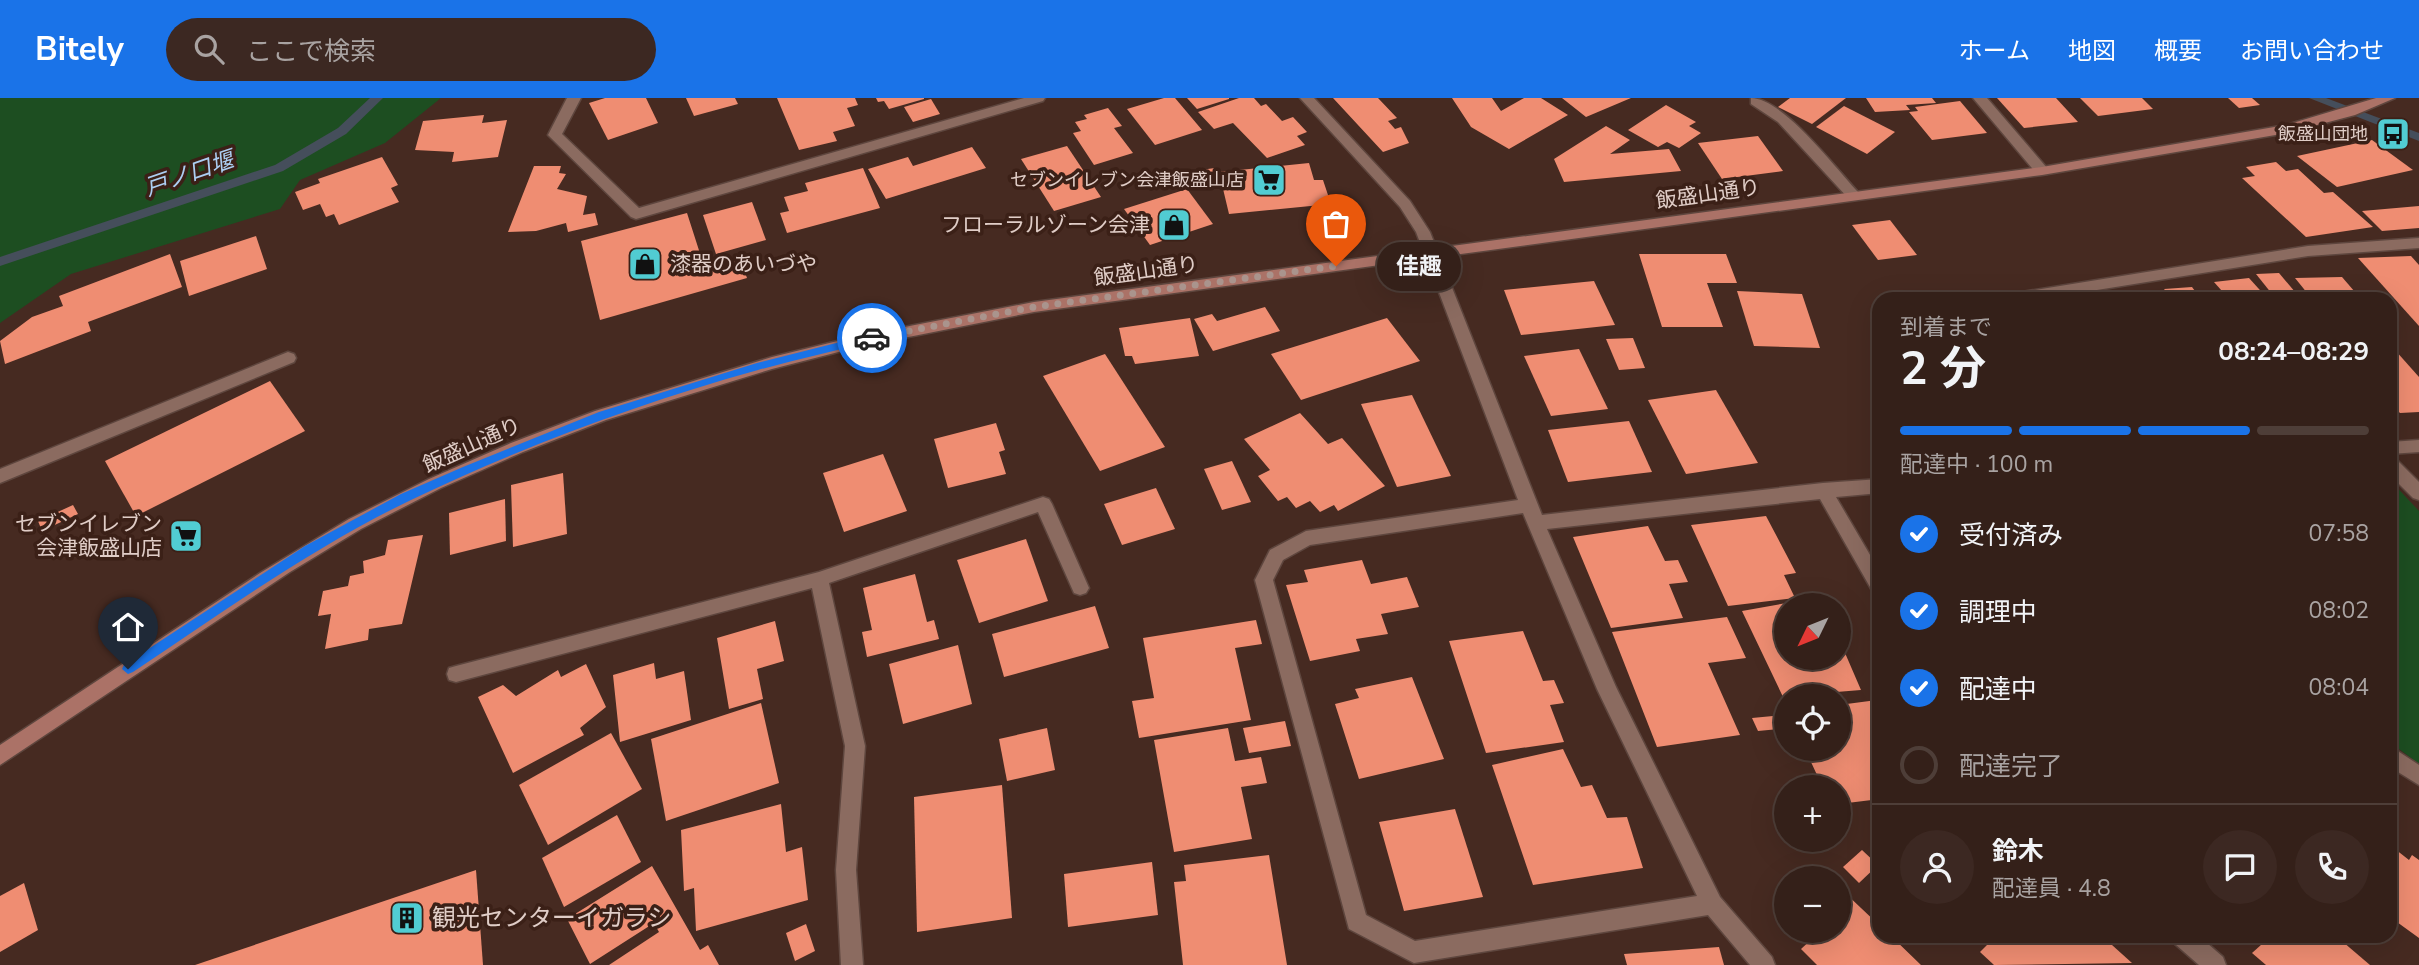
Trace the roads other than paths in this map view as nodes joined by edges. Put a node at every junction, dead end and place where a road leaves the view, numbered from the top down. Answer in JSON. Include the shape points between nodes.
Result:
{"nodes":[{"id":1,"x":574,"y":98,"type":"edge"},
{"id":2,"x":1038,"y":98,"type":"edge"},
{"id":3,"x":1307,"y":98,"type":"edge"},
{"id":4,"x":1980,"y":98,"type":"edge"},
{"id":5,"x":2388,"y":98,"type":"edge"},
{"id":6,"x":1756,"y":101,"type":"dead end"},
{"id":7,"x":2042,"y":171,"type":"junction"},
{"id":8,"x":1854,"y":196,"type":"junction"},
{"id":9,"x":2419,"y":243,"type":"edge"},
{"id":10,"x":1432,"y":252,"type":"junction"},
{"id":11,"x":2053,"y":292,"type":"edge"},
{"id":12,"x":288,"y":358,"type":"dead end"},
{"id":13,"x":2419,"y":446,"type":"edge"},
{"id":14,"x":2397,"y":448,"type":"edge"},
{"id":15,"x":2397,"y":471,"type":"edge"},
{"id":16,"x":0,"y":476,"type":"edge"},
{"id":17,"x":1872,"y":487,"type":"edge"},
{"id":18,"x":1823,"y":490,"type":"junction"},
{"id":19,"x":2419,"y":493,"type":"edge"},
{"id":20,"x":1532,"y":514,"type":"junction"},
{"id":21,"x":1872,"y":575,"type":"edge"},
{"id":22,"x":819,"y":579,"type":"junction"},
{"id":23,"x":1080,"y":588,"type":"dead end"},
{"id":24,"x":456,"y":674,"type":"dead end"},
{"id":25,"x":0,"y":756,"type":"edge"},
{"id":26,"x":2397,"y":760,"type":"edge"},
{"id":27,"x":2419,"y":776,"type":"edge"},
{"id":28,"x":1712,"y":904,"type":"junction"},
{"id":29,"x":2191,"y":943,"type":"edge"},
{"id":30,"x":852,"y":965,"type":"edge"},
{"id":31,"x":1764,"y":965,"type":"edge"},
{"id":32,"x":2215,"y":965,"type":"edge"}],
"edges":[{"from":1,"to":2,"type":"street","via":[[555,135],[636,214]]},
{"from":3,"to":10,"type":"street","via":[[1405,204]]},
{"from":4,"to":7,"type":"street"},
{"from":5,"to":7,"type":"street","name":"飯盛山通り","via":[[2350,113],[2251,137]]},
{"from":6,"to":8,"type":"street","via":[[1783,119]]},
{"from":7,"to":8,"type":"street","name":"飯盛山通り"},
{"from":8,"to":10,"type":"street","name":"飯盛山通り"},
{"from":9,"to":11,"type":"street","via":[[2308,251]]},
{"from":10,"to":20,"type":"street"},
{"from":10,"to":25,"type":"street","name":"飯盛山通り","via":[[927,325],[757,366],[603,414],[513,450],[353,525]]},
{"from":12,"to":16,"type":"street"},
{"from":13,"to":14,"type":"street"},
{"from":15,"to":19,"type":"street"},
{"from":17,"to":18,"type":"street"},
{"from":18,"to":20,"type":"street"},
{"from":18,"to":21,"type":"street"},
{"from":20,"to":28,"type":"street","via":[[1607,689]]},
{"from":20,"to":28,"type":"street","via":[[1306,538],[1276,555],[1264,580],[1357,922],[1414,951]]},
{"from":22,"to":23,"type":"street","via":[[1043,504]]},
{"from":22,"to":24,"type":"street"},
{"from":22,"to":30,"type":"street","via":[[855,746],[846,870]]},
{"from":26,"to":27,"type":"street"},
{"from":28,"to":31,"type":"street"},
{"from":29,"to":32,"type":"street"}]}
